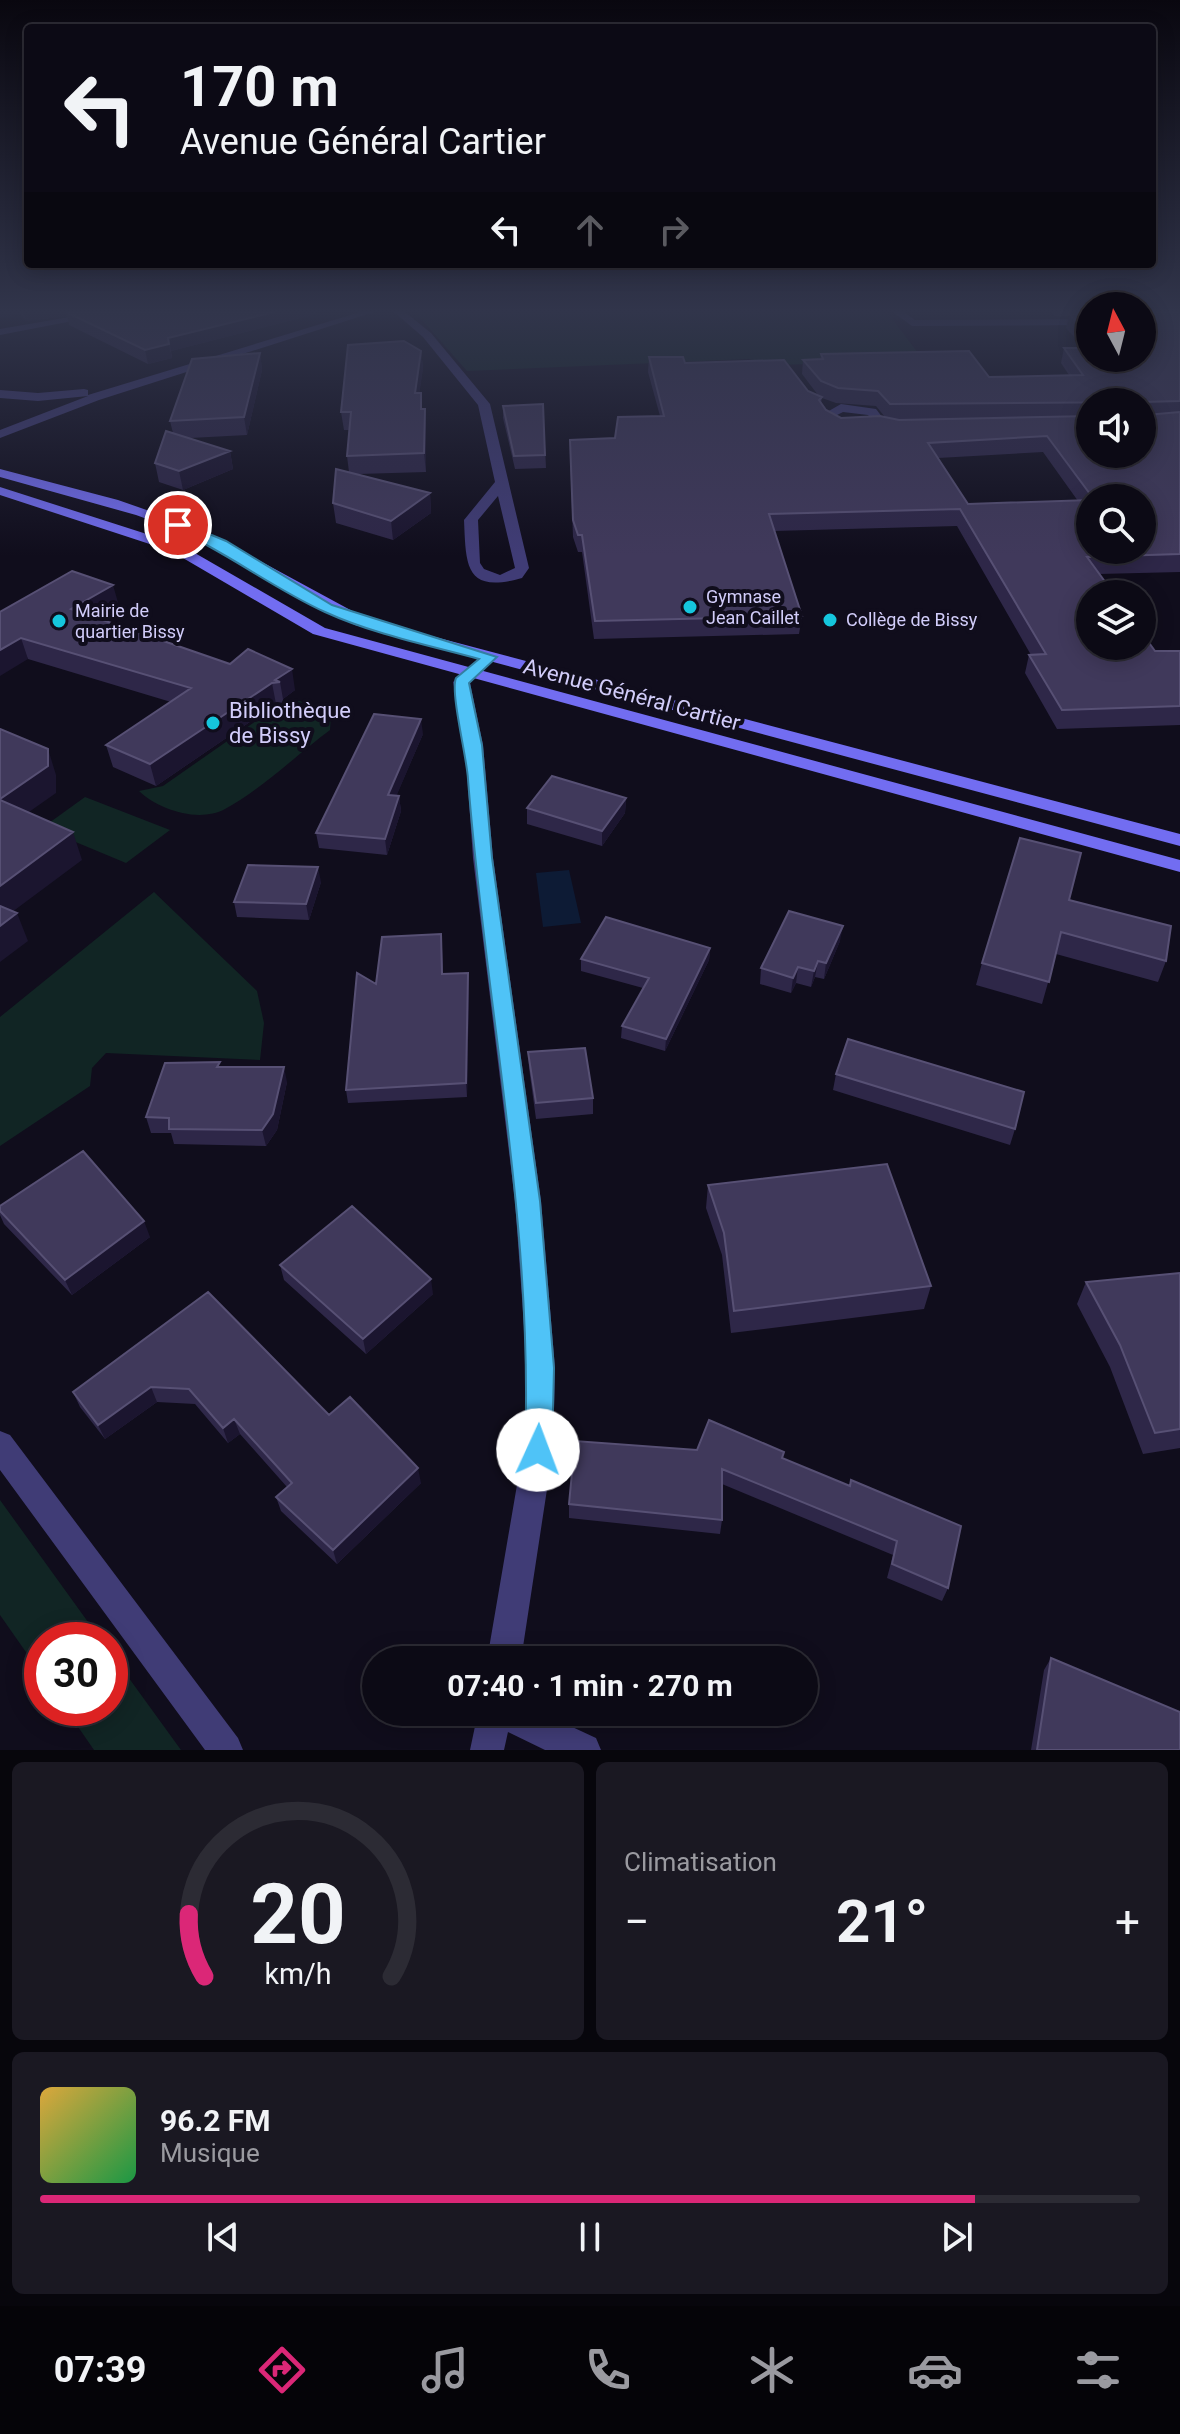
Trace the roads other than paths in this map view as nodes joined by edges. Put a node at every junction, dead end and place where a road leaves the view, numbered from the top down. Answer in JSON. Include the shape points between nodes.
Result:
{"nodes":[{"id":1,"x":0,"y":394,"type":"edge"},
{"id":2,"x":75,"y":394,"type":"edge"},
{"id":3,"x":106,"y":394,"type":"edge"},
{"id":4,"x":475,"y":394,"type":"edge"},
{"id":5,"x":877,"y":425,"type":"junction"},
{"id":6,"x":897,"y":429,"type":"edge"},
{"id":7,"x":0,"y":434,"type":"edge"},
{"id":8,"x":0,"y":473,"type":"edge"},
{"id":9,"x":502,"y":483,"type":"junction"},
{"id":10,"x":0,"y":491,"type":"edge"},
{"id":11,"x":327,"y":608,"type":"junction"},
{"id":12,"x":299,"y":620,"type":"junction"},
{"id":13,"x":480,"y":665,"type":"junction"},
{"id":14,"x":1180,"y":840,"type":"edge"},
{"id":15,"x":1180,"y":866,"type":"edge"},
{"id":16,"x":0,"y":1445,"type":"edge"},
{"id":17,"x":506,"y":1646,"type":"edge"},
{"id":18,"x":492,"y":1726,"type":"edge"},
{"id":19,"x":532,"y":1726,"type":"edge"},
{"id":20,"x":226,"y":1750,"type":"edge"},
{"id":21,"x":487,"y":1750,"type":"edge"},
{"id":22,"x":584,"y":1750,"type":"edge"}],
"edges":[{"from":1,"to":2,"type":"street"},
{"from":3,"to":7,"type":"street"},
{"from":4,"to":9,"type":"street","via":[[484,404]]},
{"from":5,"to":5,"type":"street","via":[[837,426],[827,419],[829,408],[872,412],[880,418]]},
{"from":5,"to":6,"type":"street"},
{"from":8,"to":11,"type":"main road","name":"Avenue Général Cartier","via":[[178,525],[221,544]]},
{"from":9,"to":9,"type":"street","via":[[522,568],[499,580],[478,572],[473,563],[471,520]]},
{"from":10,"to":12,"type":"main road","name":"Avenue Général Cartier","via":[[176,548]]},
{"from":11,"to":12,"type":"main road"},
{"from":11,"to":13,"type":"main road","name":"Avenue Général Cartier"},
{"from":12,"to":13,"type":"main road","name":"Avenue Général Cartier","via":[[319,631]]},
{"from":13,"to":14,"type":"main road","name":"Avenue Général Cartier"},
{"from":13,"to":15,"type":"main road","name":"Avenue Général Cartier"},
{"from":13,"to":17,"type":"street","via":[[461,682],[474,745],[483,858],[528,1201],[541,1368],[538,1450]]},
{"from":16,"to":20,"type":"street"},
{"from":18,"to":21,"type":"street"},
{"from":19,"to":22,"type":"street"}]}
